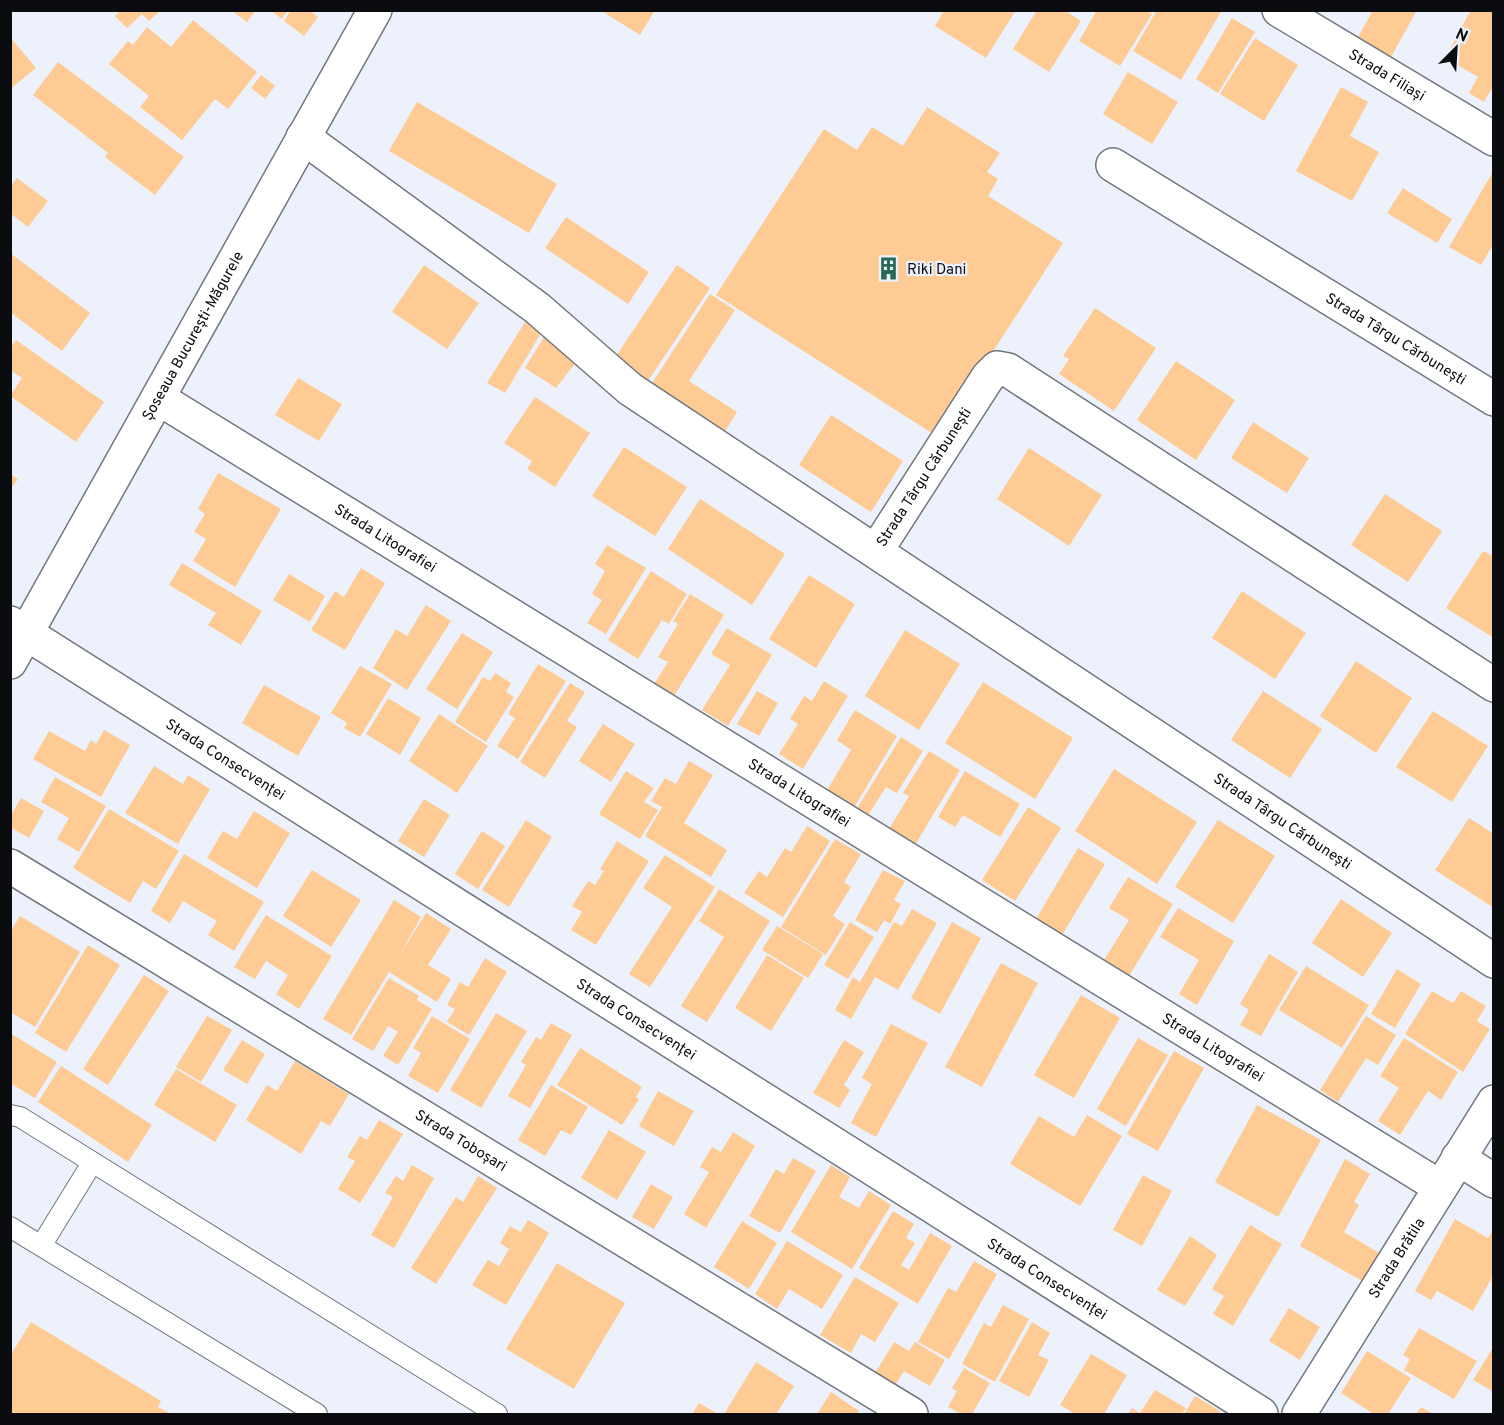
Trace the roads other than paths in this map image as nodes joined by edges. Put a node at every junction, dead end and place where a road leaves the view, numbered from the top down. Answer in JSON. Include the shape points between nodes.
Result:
{"nodes":[{"id":1,"x":375,"y":10,"type":"edge"},
{"id":2,"x":1279,"y":10,"type":"edge"},
{"id":3,"x":303,"y":137,"type":"junction"},
{"id":4,"x":1494,"y":139,"type":"edge"},
{"id":5,"x":1113,"y":165,"type":"dead end"},
{"id":6,"x":158,"y":398,"type":"junction"},
{"id":7,"x":1494,"y":399,"type":"edge"},
{"id":8,"x":876,"y":551,"type":"junction"},
{"id":9,"x":16,"y":640,"type":"edge"},
{"id":10,"x":1494,"y":684,"type":"edge"},
{"id":11,"x":10,"y":866,"type":"edge"},
{"id":12,"x":1494,"y":961,"type":"edge"},
{"id":13,"x":1494,"y":1102,"type":"edge"},
{"id":14,"x":10,"y":1115,"type":"edge"},
{"id":15,"x":1458,"y":1158,"type":"junction"},
{"id":16,"x":92,"y":1163,"type":"junction"},
{"id":17,"x":1494,"y":1181,"type":"edge"},
{"id":18,"x":1440,"y":1187,"type":"junction"},
{"id":19,"x":10,"y":1227,"type":"edge"},
{"id":20,"x":41,"y":1246,"type":"junction"},
{"id":21,"x":317,"y":1414,"type":"edge"},
{"id":22,"x":496,"y":1414,"type":"edge"},
{"id":23,"x":911,"y":1414,"type":"edge"},
{"id":24,"x":1261,"y":1414,"type":"edge"},
{"id":25,"x":1299,"y":1414,"type":"edge"}],
"edges":[{"from":1,"to":3,"type":"street","name":"Șoseaua București-Măgurele"},
{"from":2,"to":4,"type":"street","name":"Strada Filiași"},
{"from":3,"to":6,"type":"street","name":"Șoseaua București-Măgurele"},
{"from":3,"to":8,"type":"street","via":[[537,308],[630,389]]},
{"from":5,"to":7,"type":"street","name":"Strada Târgu Cărbunești"},
{"from":6,"to":9,"type":"street","name":"Șoseaua București-Măgurele"},
{"from":6,"to":18,"type":"street","name":"Strada Litografiei"},
{"from":8,"to":10,"type":"street","name":"Strada Târgu Cărbunești","via":[[988,376],[997,368],[1008,370]]},
{"from":8,"to":12,"type":"street","name":"Strada Târgu Cărbunești"},
{"from":9,"to":24,"type":"street","name":"Strada Consecvenței"},
{"from":11,"to":23,"type":"street","name":"Strada Toboșari"},
{"from":13,"to":15,"type":"street","name":"Strada Brătila"},
{"from":14,"to":16,"type":"lane","via":[[21,1117]]},
{"from":15,"to":17,"type":"street"},
{"from":15,"to":18,"type":"street","name":"Strada Brătila"},
{"from":16,"to":20,"type":"lane"},
{"from":16,"to":22,"type":"lane"},
{"from":18,"to":25,"type":"street","name":"Strada Brătila"},
{"from":19,"to":20,"type":"lane"},
{"from":20,"to":21,"type":"lane"}]}
